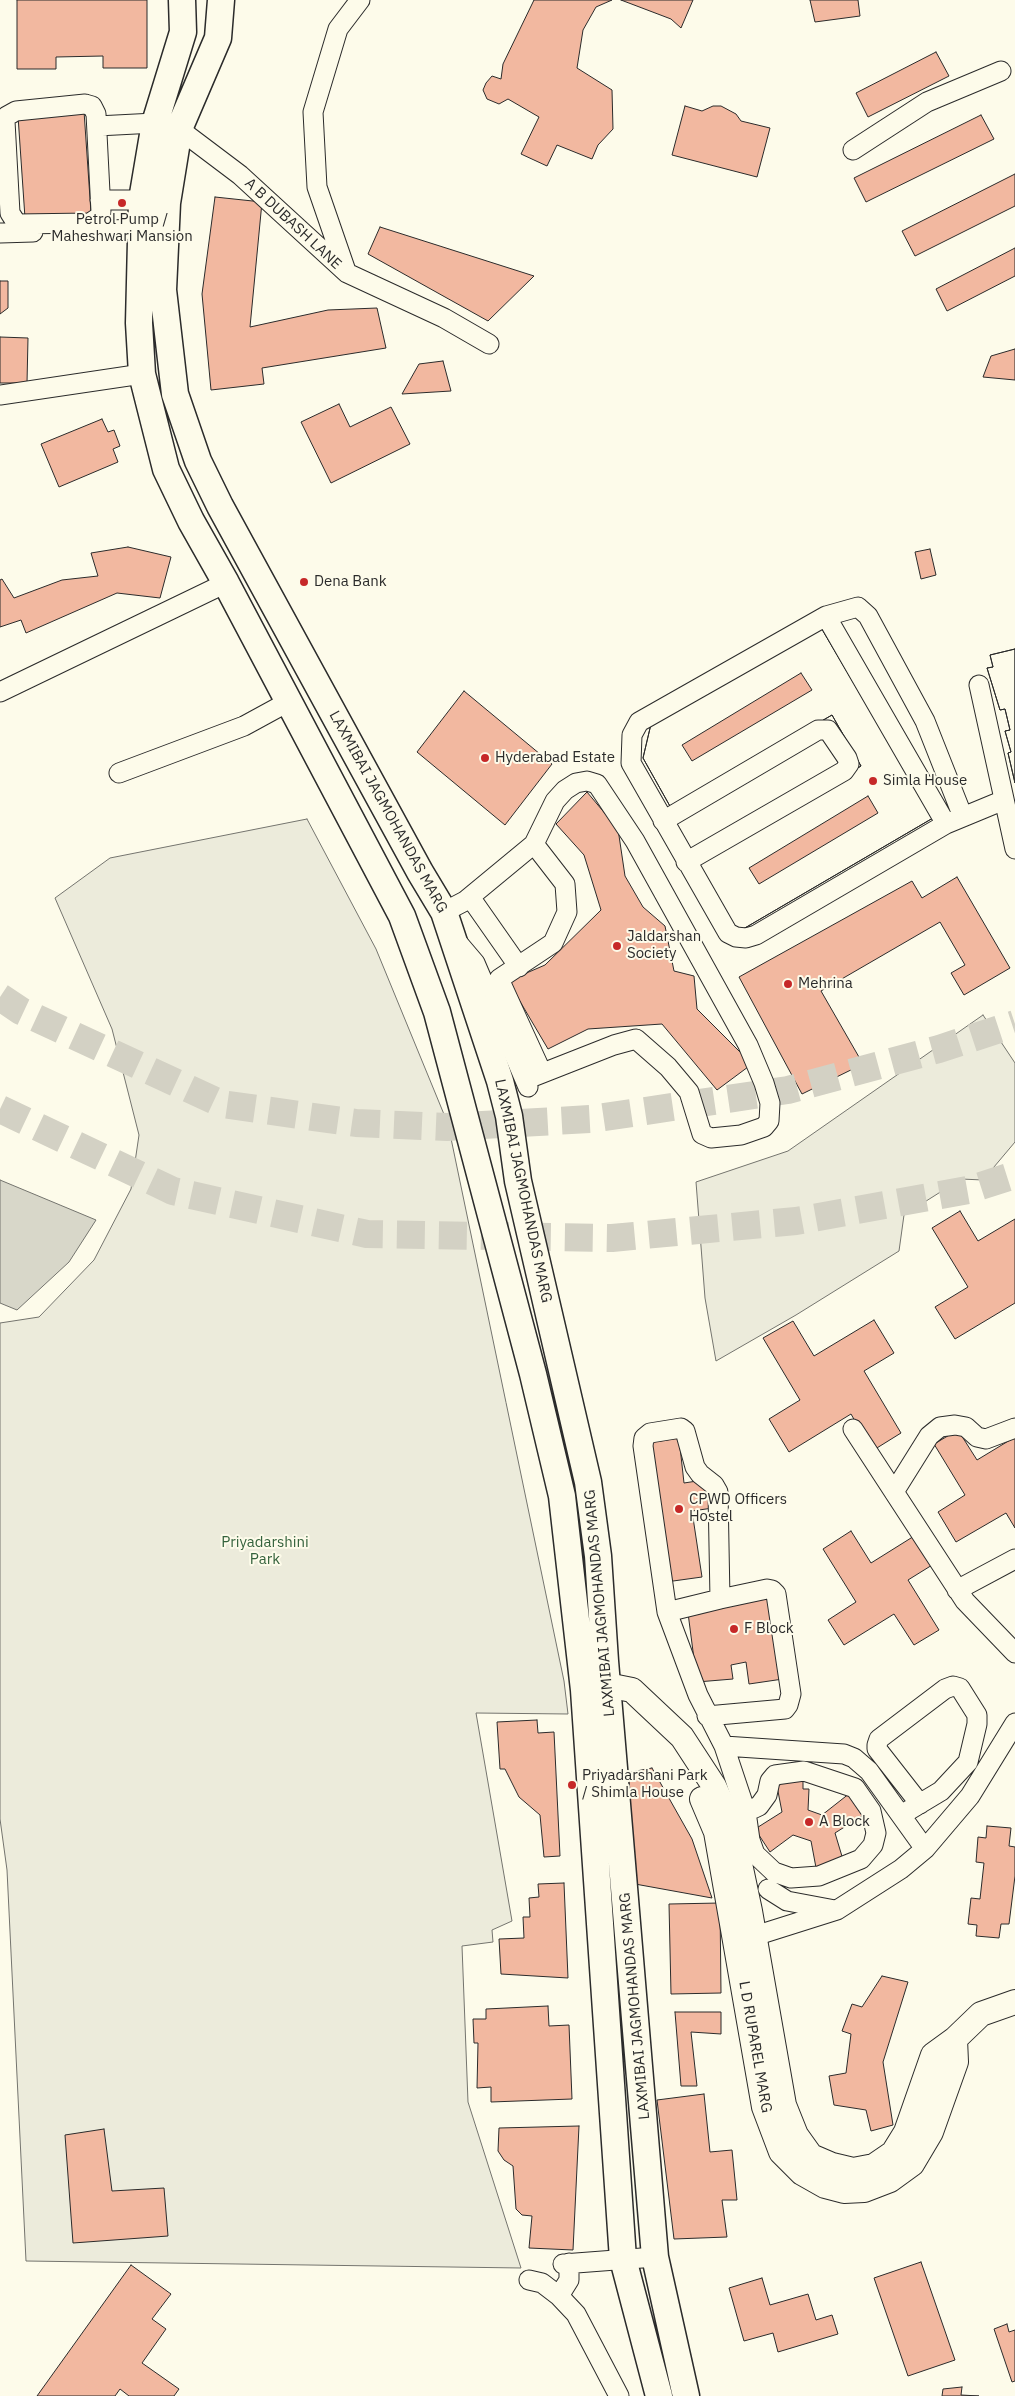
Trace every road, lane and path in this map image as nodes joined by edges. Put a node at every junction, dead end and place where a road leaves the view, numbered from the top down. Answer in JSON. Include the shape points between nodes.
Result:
{"nodes":[{"id":1,"x":182,"y":0,"type":"edge"},
{"id":2,"x":221,"y":0,"type":"edge"},
{"id":3,"x":360,"y":0,"type":"edge"},
{"id":4,"x":1001,"y":71,"type":"dead end"},
{"id":5,"x":96,"y":126,"type":"junction"},
{"id":6,"x":167,"y":126,"type":"junction"},
{"id":7,"x":853,"y":150,"type":"dead end"},
{"id":8,"x":100,"y":200,"type":"junction"},
{"id":9,"x":142,"y":200,"type":"junction"},
{"id":10,"x":140,"y":229,"type":"junction"},
{"id":11,"x":0,"y":233,"type":"edge"},
{"id":12,"x":346,"y":273,"type":"junction"},
{"id":13,"x":490,"y":344,"type":"dead end"},
{"id":14,"x":142,"y":374,"type":"junction"},
{"id":15,"x":0,"y":395,"type":"edge"},
{"id":16,"x":236,"y":536,"type":"junction"},
{"id":17,"x":206,"y":547,"type":"junction"},
{"id":18,"x":226,"y":583,"type":"junction"},
{"id":19,"x":826,"y":616,"type":"junction"},
{"id":20,"x":301,"y":655,"type":"junction"},
{"id":21,"x":272,"y":672,"type":"junction"},
{"id":22,"x":979,"y":685,"type":"dead end"},
{"id":23,"x":0,"y":692,"type":"edge"},
{"id":24,"x":288,"y":702,"type":"junction"},
{"id":25,"x":119,"y":773,"type":"dead end"},
{"id":26,"x":1004,"y":800,"type":"junction"},
{"id":27,"x":963,"y":817,"type":"junction"},
{"id":28,"x":663,"y":821,"type":"junction"},
{"id":29,"x":946,"y":824,"type":"junction"},
{"id":30,"x":534,"y":844,"type":"junction"},
{"id":31,"x":1015,"y":849,"type":"edge"},
{"id":32,"x":686,"y":862,"type":"junction"},
{"id":33,"x":470,"y":897,"type":"junction"},
{"id":34,"x":444,"y":912,"type":"junction"},
{"id":35,"x":453,"y":937,"type":"junction"},
{"id":36,"x":519,"y":967,"type":"junction"},
{"id":37,"x":532,"y":1080,"type":"junction"},
{"id":38,"x":1015,"y":1428,"type":"edge"},
{"id":39,"x":853,"y":1429,"type":"dead end"},
{"id":40,"x":894,"y":1492,"type":"junction"},
{"id":41,"x":1015,"y":1559,"type":"edge"},
{"id":42,"x":957,"y":1590,"type":"junction"},
{"id":43,"x":720,"y":1599,"type":"junction"},
{"id":44,"x":667,"y":1612,"type":"junction"},
{"id":45,"x":1015,"y":1653,"type":"edge"},
{"id":46,"x":596,"y":1689,"type":"junction"},
{"id":47,"x":707,"y":1716,"type":"junction"},
{"id":48,"x":1015,"y":1723,"type":"edge"},
{"id":49,"x":724,"y":1746,"type":"junction"},
{"id":50,"x":920,"y":1804,"type":"junction"},
{"id":51,"x":746,"y":1812,"type":"junction"},
{"id":52,"x":901,"y":1815,"type":"junction"},
{"id":53,"x":925,"y":1849,"type":"junction"},
{"id":54,"x":792,"y":1878,"type":"junction"},
{"id":55,"x":768,"y":1889,"type":"dead end"},
{"id":56,"x":787,"y":1901,"type":"junction"},
{"id":57,"x":837,"y":1910,"type":"junction"},
{"id":58,"x":745,"y":1939,"type":"junction"},
{"id":59,"x":1015,"y":2002,"type":"edge"},
{"id":60,"x":641,"y":2085,"type":"junction"},
{"id":61,"x":611,"y":2089,"type":"junction"},
{"id":62,"x":655,"y":2257,"type":"junction"},
{"id":63,"x":622,"y":2259,"type":"junction"},
{"id":64,"x":529,"y":2280,"type":"dead end"},
{"id":65,"x":559,"y":2296,"type":"junction"},
{"id":66,"x":618,"y":2396,"type":"edge"},
{"id":67,"x":659,"y":2396,"type":"edge"},
{"id":68,"x":686,"y":2396,"type":"edge"}],
"edges":[{"from":1,"to":6,"type":"main road","name":"LAXMIBAI JAGMOHANDAS MARG","via":[[183,32]]},
{"from":2,"to":6,"type":"main road","name":"LAXMIBAI JAGMOHANDAS MARG","via":[[218,38]]},
{"from":3,"to":12,"type":"street","via":[[338,29],[313,112],[317,187]]},
{"from":4,"to":7,"type":"street","via":[[927,102]]},
{"from":5,"to":6,"type":"street"},
{"from":5,"to":8,"type":"street"},
{"from":5,"to":8,"type":"street","via":[[90,104],[16,112],[7,116],[5,121],[10,214],[17,224],[90,223],[99,217]]},
{"from":6,"to":9,"type":"main road","name":"LAXMIBAI JAGMOHANDAS MARG"},
{"from":6,"to":12,"type":"street","name":"A B DUBASH LANE","via":[[240,174]]},
{"from":6,"to":16,"type":"main road","name":"LAXMIBAI JAGMOHANDAS MARG","via":[[163,290],[175,394],[198,461]]},
{"from":8,"to":9,"type":"street"},
{"from":9,"to":10,"type":"main road","name":"LAXMIBAI JAGMOHANDAS MARG"},
{"from":10,"to":11,"type":"street"},
{"from":10,"to":14,"type":"main road","name":"LAXMIBAI JAGMOHANDAS MARG"},
{"from":12,"to":13,"type":"street","name":"A B DUBASH LANE","via":[[444,318]]},
{"from":14,"to":15,"type":"street"},
{"from":14,"to":17,"type":"main road","name":"LAXMIBAI JAGMOHANDAS MARG","via":[[166,469]]},
{"from":16,"to":17,"type":"street"},
{"from":16,"to":20,"type":"main road","name":"LAXMIBAI JAGMOHANDAS MARG"},
{"from":17,"to":18,"type":"main road","name":"LAXMIBAI JAGMOHANDAS MARG"},
{"from":18,"to":21,"type":"main road","name":"LAXMIBAI JAGMOHANDAS MARG"},
{"from":18,"to":23,"type":"street"},
{"from":19,"to":27,"type":"street","via":[[858,607],[868,616],[925,721]]},
{"from":19,"to":28,"type":"street","via":[[639,722],[632,736],[631,764]]},
{"from":19,"to":29,"type":"street"},
{"from":20,"to":21,"type":"main road"},
{"from":20,"to":34,"type":"main road","name":"LAXMIBAI JAGMOHANDAS MARG"},
{"from":21,"to":24,"type":"main road","name":"LAXMIBAI JAGMOHANDAS MARG"},
{"from":22,"to":26,"type":"street"},
{"from":24,"to":25,"type":"street","via":[[244,726]]},
{"from":24,"to":46,"type":"main road","name":"LAXMIBAI JAGMOHANDAS MARG","via":[[402,916],[437,1012],[562,1496]]},
{"from":26,"to":27,"type":"street"},
{"from":26,"to":31,"type":"street"},
{"from":27,"to":29,"type":"street"},
{"from":28,"to":32,"type":"street"},
{"from":28,"to":32,"type":"street","via":[[818,730],[828,730],[847,758],[849,764],[844,771]]},
{"from":29,"to":32,"type":"street","via":[[746,938],[728,933]]},
{"from":30,"to":33,"type":"street"},
{"from":30,"to":36,"type":"street","via":[[565,884],[567,912],[553,943]]},
{"from":30,"to":37,"type":"street","via":[[555,801],[564,790],[587,781],[597,784],[635,841],[748,1045],[770,1103],[769,1120],[764,1127],[741,1135],[711,1138],[702,1134],[689,1092],[668,1067],[636,1039]]},
{"from":33,"to":34,"type":"street"},
{"from":33,"to":36,"type":"street"},
{"from":34,"to":35,"type":"main road","name":"LAXMIBAI JAGMOHANDAS MARG"},
{"from":35,"to":37,"type":"street","via":[[476,963]]},
{"from":35,"to":46,"type":"main road","name":"LAXMIBAI JAGMOHANDAS MARG","via":[[509,1116],[518,1181],[588,1482],[598,1556]]},
{"from":36,"to":37,"type":"street","via":[[499,979]]},
{"from":38,"to":40,"type":"street","via":[[986,1439],[976,1437],[966,1427],[940,1427],[929,1436]]},
{"from":39,"to":40,"type":"street"},
{"from":40,"to":42,"type":"street"},
{"from":41,"to":42,"type":"street"},
{"from":42,"to":45,"type":"street"},
{"from":43,"to":44,"type":"street"},
{"from":43,"to":44,"type":"street","via":[[718,1492],[695,1466],[685,1431],[681,1428],[650,1433],[644,1438],[643,1446]]},
{"from":43,"to":47,"type":"street","via":[[767,1589],[776,1594],[791,1694],[785,1709]]},
{"from":44,"to":47,"type":"street"},
{"from":46,"to":58,"type":"street","name":"L D RUPAREL MARG","via":[[632,1690],[666,1724],[671,1745],[707,1790]]},
{"from":46,"to":60,"type":"main road","name":"LAXMIBAI JAGMOHANDAS MARG"},
{"from":46,"to":61,"type":"main road","name":"LAXMIBAI JAGMOHANDAS MARG"},
{"from":47,"to":49,"type":"street"},
{"from":48,"to":53,"type":"street","via":[[970,1796]]},
{"from":49,"to":51,"type":"street"},
{"from":49,"to":52,"type":"street","via":[[844,1754],[869,1771]]},
{"from":50,"to":50,"type":"street","via":[[877,1749],[879,1739],[945,1689],[960,1688],[977,1714],[968,1762],[941,1791]]},
{"from":50,"to":52,"type":"street"},
{"from":51,"to":54,"type":"street","via":[[755,1854],[774,1872]]},
{"from":51,"to":54,"type":"street","via":[[759,1806],[776,1775],[804,1771],[855,1788],[871,1811],[876,1833],[873,1845],[860,1859],[819,1876]]},
{"from":52,"to":53,"type":"street"},
{"from":53,"to":57,"type":"street","via":[[901,1869]]},
{"from":54,"to":56,"type":"street"},
{"from":55,"to":56,"type":"street"},
{"from":56,"to":57,"type":"street"},
{"from":57,"to":58,"type":"street"},
{"from":58,"to":59,"type":"street","name":"L D RUPAREL MARG","via":[[764,2108],[771,2129],[782,2152],[802,2173],[825,2186],[844,2191],[864,2190],[890,2180],[912,2164],[931,2132],[953,2071],[955,2039],[981,2014]]},
{"from":60,"to":61,"type":"main road"},
{"from":60,"to":62,"type":"main road","name":"LAXMIBAI JAGMOHANDAS MARG"},
{"from":61,"to":63,"type":"main road","name":"LAXMIBAI JAGMOHANDAS MARG"},
{"from":62,"to":63,"type":"street"},
{"from":62,"to":68,"type":"main road","name":"LAXMIBAI JAGMOHANDAS MARG"},
{"from":63,"to":65,"type":"street","via":[[566,2264],[569,2280]]},
{"from":63,"to":67,"type":"main road","name":"LAXMIBAI JAGMOHANDAS MARG"},
{"from":64,"to":65,"type":"street","via":[[542,2283]]},
{"from":65,"to":66,"type":"street","via":[[576,2314]]}]}
